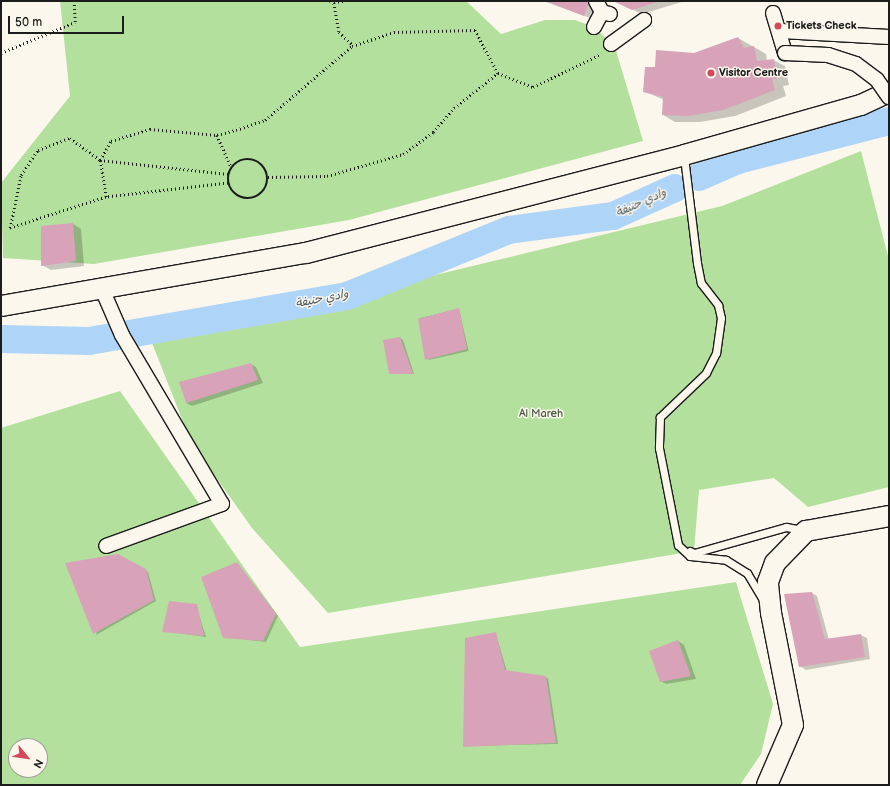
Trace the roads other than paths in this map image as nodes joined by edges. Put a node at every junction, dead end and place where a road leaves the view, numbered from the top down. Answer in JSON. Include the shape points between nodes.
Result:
{"nodes":[{"id":1,"x":603,"y":9,"type":"edge"},
{"id":2,"x":773,"y":14,"type":"dead end"},
{"id":3,"x":644,"y":20,"type":"dead end"},
{"id":4,"x":594,"y":27,"type":"dead end"},
{"id":5,"x":781,"y":31,"type":"junction"},
{"id":6,"x":889,"y":37,"type":"edge"},
{"id":7,"x":611,"y":44,"type":"road end"},
{"id":8,"x":889,"y":92,"type":"edge"},
{"id":9,"x":889,"y":97,"type":"edge"},
{"id":10,"x":684,"y":155,"type":"junction"},
{"id":11,"x":102,"y":289,"type":"junction"},
{"id":12,"x":1,"y":306,"type":"edge"},
{"id":13,"x":889,"y":516,"type":"edge"},
{"id":14,"x":806,"y":532,"type":"junction"},
{"id":15,"x":678,"y":544,"type":"junction"},
{"id":16,"x":106,"y":546,"type":"dead end"},
{"id":17,"x":771,"y":613,"type":"junction"},
{"id":18,"x":767,"y":785,"type":"edge"}],
"edges":[{"from":1,"to":4,"type":"street"},
{"from":2,"to":5,"type":"street"},
{"from":3,"to":7,"type":"street"},
{"from":5,"to":6,"type":"street"},
{"from":5,"to":9,"type":"street","bridge":true,"via":[[785,53],[828,55],[856,64],[877,80]]},
{"from":8,"to":10,"type":"main road","via":[[861,105]]},
{"from":10,"to":11,"type":"main road","via":[[306,253]]},
{"from":10,"to":15,"type":"lane","via":[[701,283],[718,305],[721,318],[716,353],[706,372],[660,417],[659,448]]},
{"from":11,"to":12,"type":"main road"},
{"from":11,"to":16,"type":"street","via":[[122,335],[222,504]]},
{"from":13,"to":14,"type":"main road"},
{"from":14,"to":15,"type":"lane","via":[[786,527],[694,554]]},
{"from":14,"to":17,"type":"main road","via":[[775,563],[768,582]]},
{"from":15,"to":17,"type":"lane","via":[[690,556],[726,560],[747,573]]},
{"from":17,"to":18,"type":"main road","via":[[793,725]]}]}
